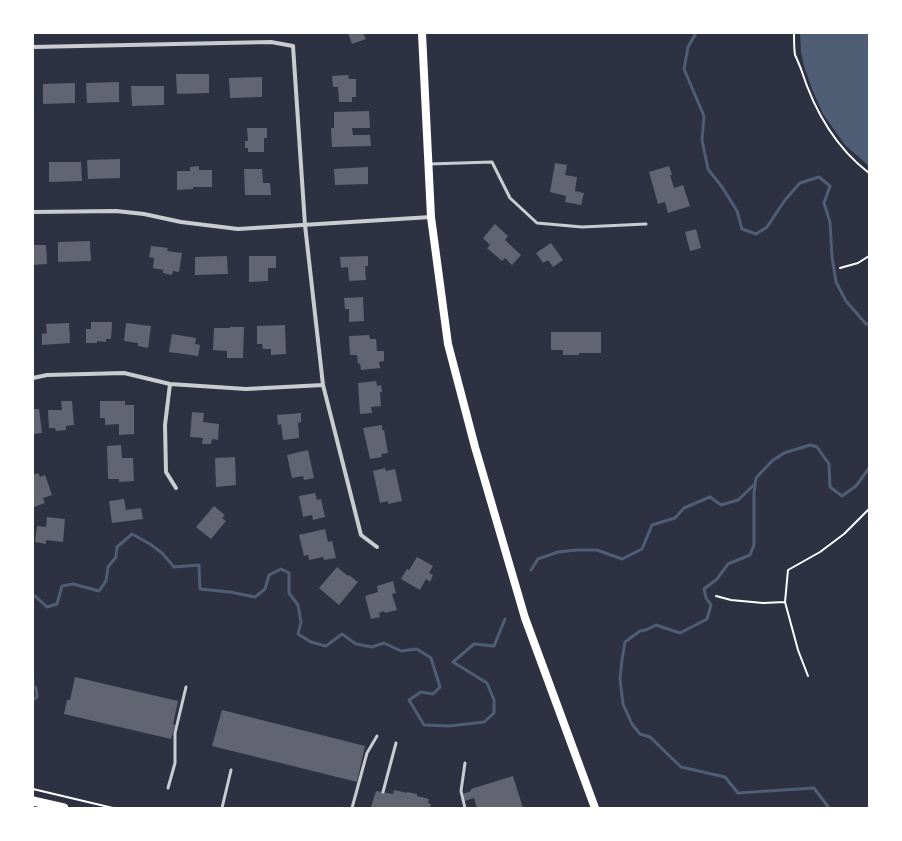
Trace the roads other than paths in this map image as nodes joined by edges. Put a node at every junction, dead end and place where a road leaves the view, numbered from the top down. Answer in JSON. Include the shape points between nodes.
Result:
{"nodes":[{"id":1,"x":422,"y":33,"type":"edge"},
{"id":2,"x":33,"y":48,"type":"edge"},
{"id":3,"x":428,"y":164,"type":"junction"},
{"id":4,"x":33,"y":212,"type":"edge"},
{"id":5,"x":431,"y":216,"type":"junction"},
{"id":6,"x":646,"y":224,"type":"dead end"},
{"id":7,"x":305,"y":225,"type":"junction"},
{"id":8,"x":33,"y":378,"type":"edge"},
{"id":9,"x":170,"y":384,"type":"junction"},
{"id":10,"x":323,"y":385,"type":"junction"},
{"id":11,"x":176,"y":488,"type":"dead end"},
{"id":12,"x":377,"y":547,"type":"dead end"},
{"id":13,"x":186,"y":687,"type":"dead end"},
{"id":14,"x":377,"y":736,"type":"dead end"},
{"id":15,"x":396,"y":743,"type":"dead end"},
{"id":16,"x":465,"y":763,"type":"dead end"},
{"id":17,"x":232,"y":770,"type":"dead end"},
{"id":18,"x":168,"y":788,"type":"dead end"},
{"id":19,"x":383,"y":792,"type":"dead end"},
{"id":20,"x":33,"y":801,"type":"edge"},
{"id":21,"x":64,"y":808,"type":"edge"},
{"id":22,"x":222,"y":808,"type":"edge"},
{"id":23,"x":352,"y":808,"type":"edge"},
{"id":24,"x":465,"y":808,"type":"edge"},
{"id":25,"x":595,"y":808,"type":"edge"}],
"edges":[{"from":1,"to":3,"type":"main road"},
{"from":2,"to":7,"type":"street","via":[[271,42],[293,46]]},
{"from":3,"to":5,"type":"main road"},
{"from":3,"to":6,"type":"lane","via":[[492,162],[510,198],[537,223],[582,227]]},
{"from":4,"to":7,"type":"street","via":[[116,211],[238,229]]},
{"from":5,"to":7,"type":"street"},
{"from":5,"to":25,"type":"main road","via":[[448,344],[475,447],[525,618]]},
{"from":7,"to":10,"type":"street"},
{"from":8,"to":9,"type":"street","via":[[47,375],[124,373]]},
{"from":9,"to":10,"type":"street","via":[[246,389]]},
{"from":9,"to":11,"type":"street","via":[[165,425],[166,472]]},
{"from":10,"to":12,"type":"street","via":[[361,536]]},
{"from":13,"to":18,"type":"lane","via":[[175,733],[175,763]]},
{"from":14,"to":23,"type":"lane","via":[[367,753]]},
{"from":15,"to":19,"type":"lane"},
{"from":16,"to":24,"type":"lane","via":[[461,791]]},
{"from":17,"to":22,"type":"lane"},
{"from":20,"to":21,"type":"main road"}]}
